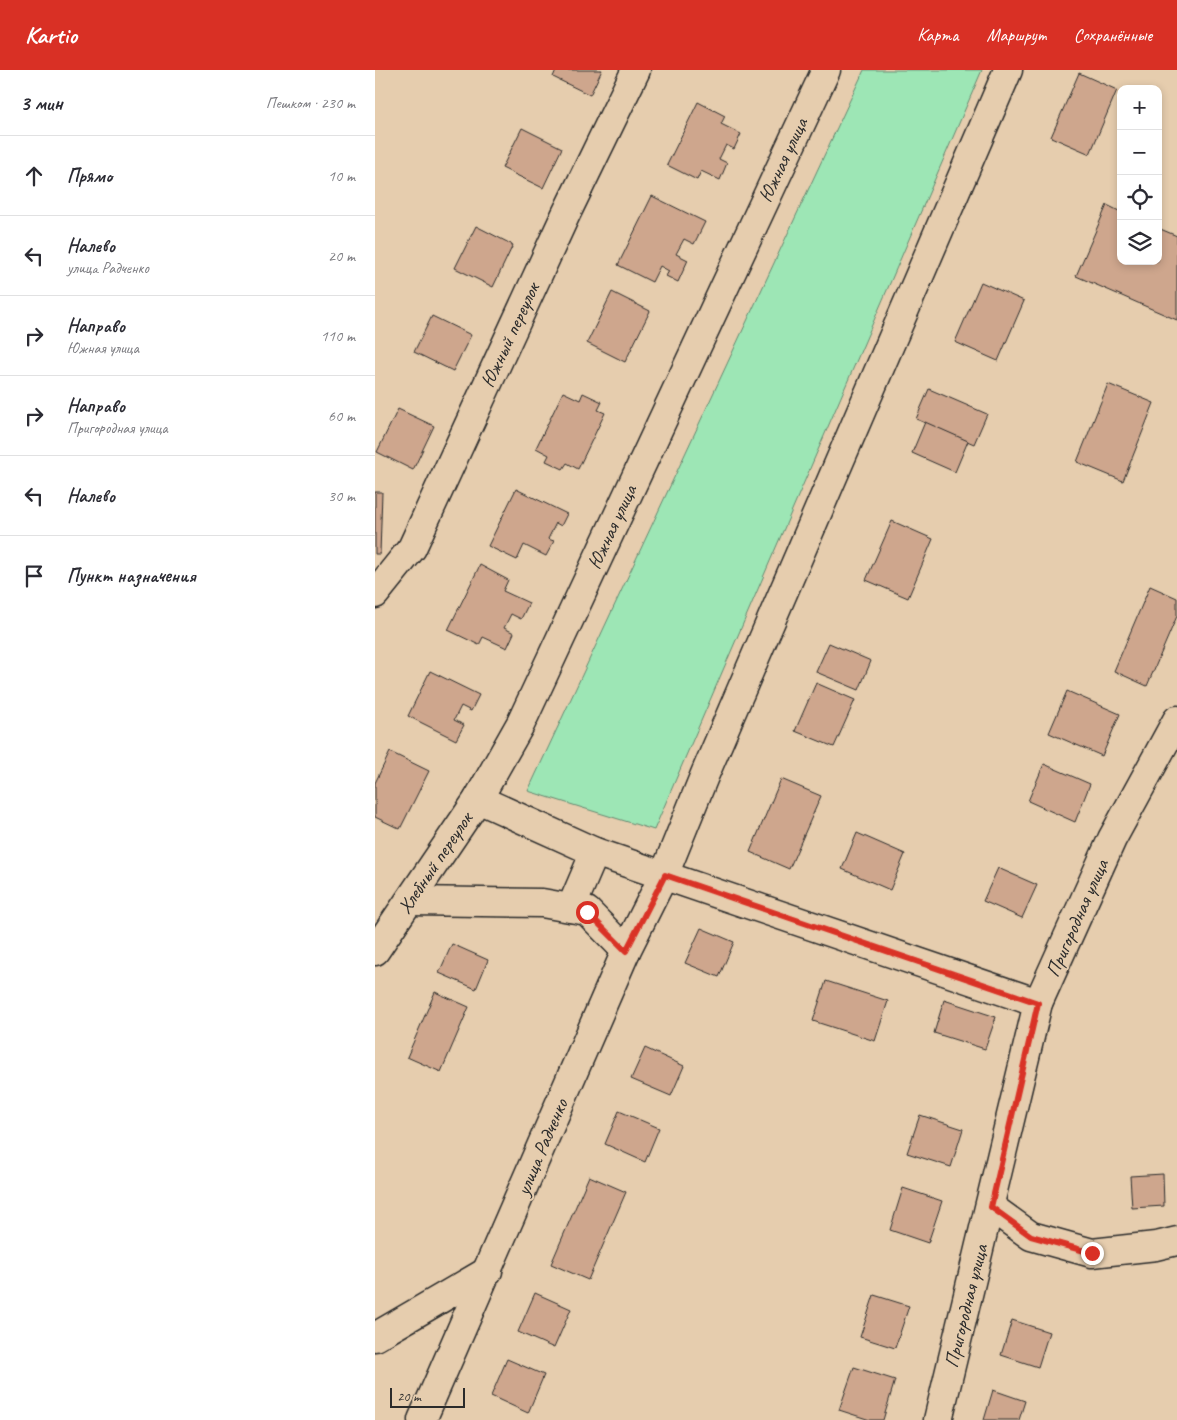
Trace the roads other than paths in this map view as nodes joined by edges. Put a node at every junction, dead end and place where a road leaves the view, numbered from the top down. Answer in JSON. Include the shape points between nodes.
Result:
{"nodes":[{"id":1,"x":637,"y":70,"type":"edge"},
{"id":2,"x":826,"y":70,"type":"edge"},
{"id":3,"x":1008,"y":70,"type":"edge"},
{"id":4,"x":375,"y":594,"type":"edge"},
{"id":5,"x":1177,"y":720,"type":"edge"},
{"id":6,"x":478,"y":799,"type":"junction"},
{"id":7,"x":595,"y":852,"type":"junction"},
{"id":8,"x":665,"y":875,"type":"junction"},
{"id":9,"x":410,"y":901,"type":"junction"},
{"id":10,"x":571,"y":908,"type":"junction"},
{"id":11,"x":377,"y":944,"type":"edge"},
{"id":12,"x":626,"y":951,"type":"junction"},
{"id":13,"x":1038,"y":1003,"type":"junction"},
{"id":14,"x":991,"y":1207,"type":"junction"},
{"id":15,"x":1177,"y":1241,"type":"edge"},
{"id":16,"x":488,"y":1272,"type":"junction"},
{"id":17,"x":375,"y":1337,"type":"edge"},
{"id":18,"x":422,"y":1420,"type":"edge"},
{"id":19,"x":938,"y":1420,"type":"edge"}],
"edges":[{"from":1,"to":4,"type":"street","name":"Южный переулок","via":[[565,216],[412,548]]},
{"from":2,"to":6,"type":"street","name":"Южная улица","via":[[521,723]]},
{"from":3,"to":8,"type":"street","via":[[709,765]]},
{"from":5,"to":13,"type":"street","name":"Пригородная улица","via":[[1112,839]]},
{"from":6,"to":7,"type":"street"},
{"from":6,"to":9,"type":"street","name":"Хлебный переулок"},
{"from":7,"to":8,"type":"street"},
{"from":7,"to":10,"type":"street"},
{"from":8,"to":12,"type":"street","name":"улица Радченко"},
{"from":8,"to":13,"type":"street"},
{"from":9,"to":10,"type":"street","via":[[542,903]]},
{"from":9,"to":11,"type":"street","name":"Хлебный переулок"},
{"from":10,"to":12,"type":"street","via":[[587,912]]},
{"from":12,"to":16,"type":"street","name":"улица Радченко"},
{"from":13,"to":14,"type":"street","name":"Пригородная улица"},
{"from":14,"to":15,"type":"street","via":[[1031,1236],[1092,1253]]},
{"from":14,"to":19,"type":"street","name":"Пригородная улица"},
{"from":16,"to":17,"type":"street"},
{"from":16,"to":18,"type":"street","name":"улица Радченко"}]}
